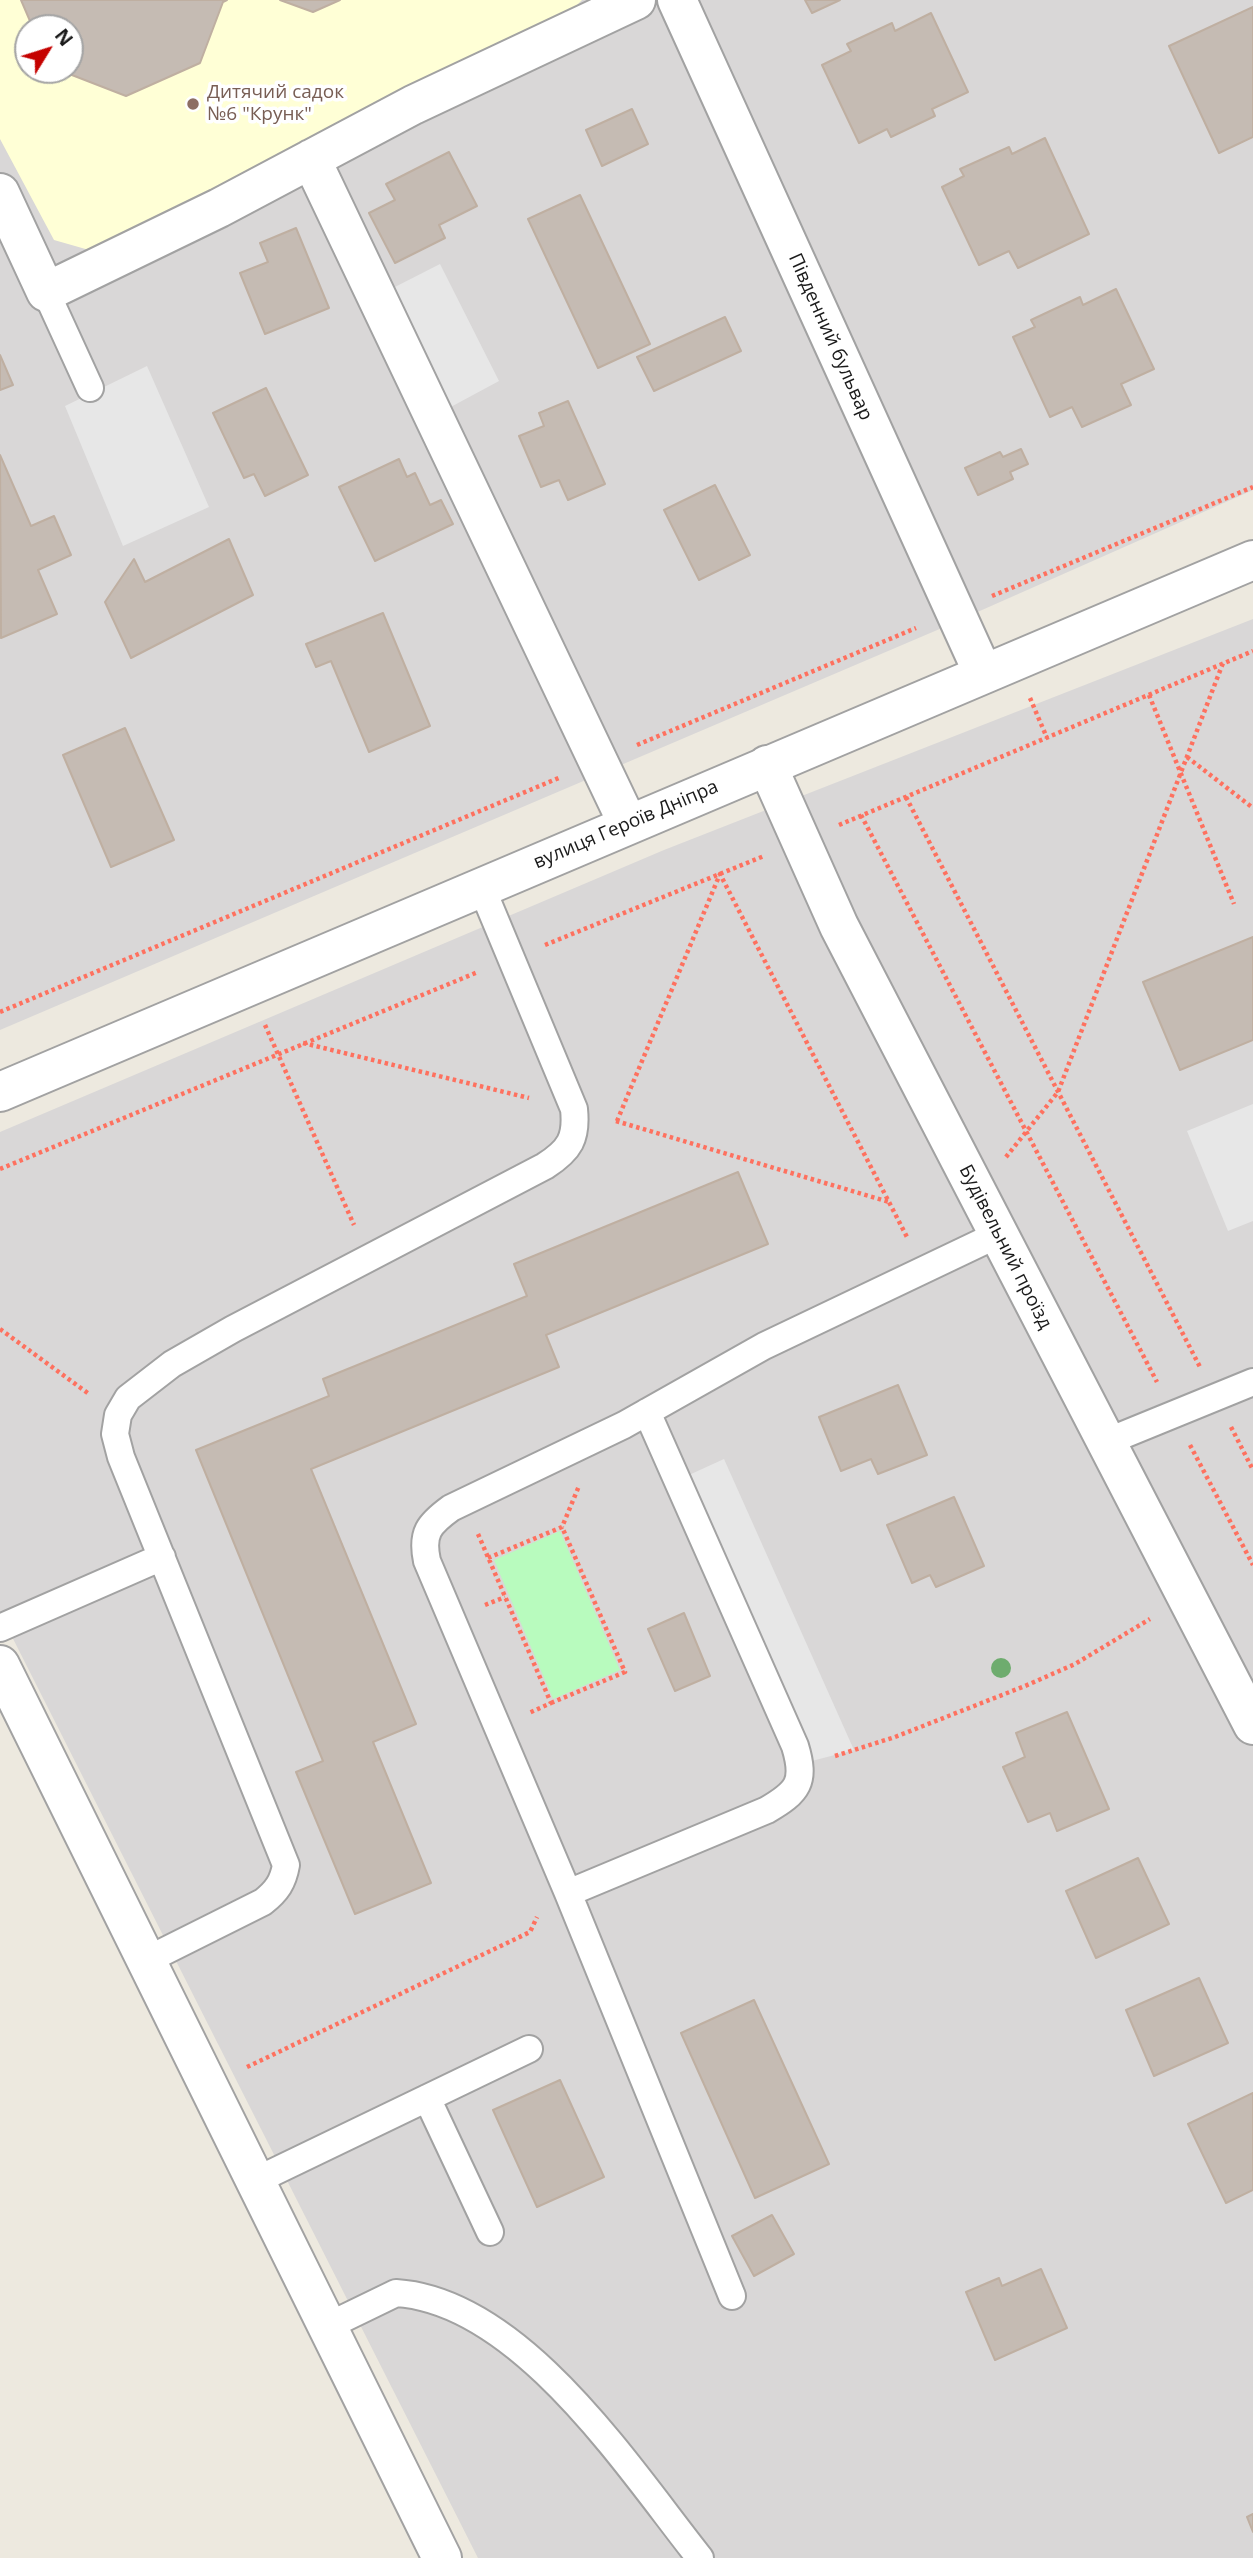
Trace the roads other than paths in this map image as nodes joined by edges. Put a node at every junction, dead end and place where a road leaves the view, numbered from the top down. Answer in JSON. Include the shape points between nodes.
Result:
{"nodes":[{"id":1,"x":636,"y":0,"type":"edge"},
{"id":2,"x":677,"y":0,"type":"edge"},
{"id":3,"x":311,"y":159,"type":"junction"},
{"id":4,"x":0,"y":193,"type":"edge"},
{"id":5,"x":46,"y":292,"type":"junction"},
{"id":6,"x":90,"y":388,"type":"dead end"},
{"id":7,"x":1253,"y":560,"type":"edge"},
{"id":8,"x":983,"y":673,"type":"junction"},
{"id":9,"x":767,"y":765,"type":"junction"},
{"id":10,"x":628,"y":824,"type":"junction"},
{"id":11,"x":481,"y":886,"type":"junction"},
{"id":12,"x":0,"y":1092,"type":"edge"},
{"id":13,"x":999,"y":1234,"type":"junction"},
{"id":14,"x":1253,"y":1382,"type":"edge"},
{"id":15,"x":647,"y":1412,"type":"junction"},
{"id":16,"x":1106,"y":1442,"type":"junction"},
{"id":17,"x":162,"y":1557,"type":"junction"},
{"id":18,"x":0,"y":1628,"type":"edge"},
{"id":19,"x":0,"y":1665,"type":"edge"},
{"id":20,"x":1253,"y":1725,"type":"edge"},
{"id":21,"x":568,"y":1893,"type":"junction"},
{"id":22,"x":147,"y":1960,"type":"junction"},
{"id":23,"x":529,"y":2049,"type":"dead end"},
{"id":24,"x":427,"y":2098,"type":"junction"},
{"id":25,"x":255,"y":2181,"type":"junction"},
{"id":26,"x":490,"y":2232,"type":"dead end"},
{"id":27,"x":732,"y":2296,"type":"dead end"},
{"id":28,"x":328,"y":2326,"type":"junction"},
{"id":29,"x":442,"y":2558,"type":"edge"},
{"id":30,"x":700,"y":2558,"type":"edge"}],
"edges":[{"from":1,"to":3,"type":"street","via":[[450,86]]},
{"from":2,"to":8,"type":"street","name":"Південний бульвар"},
{"from":3,"to":5,"type":"street"},
{"from":3,"to":10,"type":"street"},
{"from":4,"to":5,"type":"street"},
{"from":5,"to":6,"type":"lane"},
{"from":7,"to":8,"type":"street","name":"вулиця Героїв Дніпра"},
{"from":8,"to":9,"type":"street","name":"вулиця Героїв Дніпра"},
{"from":9,"to":10,"type":"street","name":"вулиця Героїв Дніпра"},
{"from":9,"to":13,"type":"street","name":"Будівельний проїзд","via":[[834,914]]},
{"from":10,"to":11,"type":"street","name":"вулиця Героїв Дніпра"},
{"from":11,"to":12,"type":"street","name":"вулиця Героїв Дніпра"},
{"from":11,"to":17,"type":"lane","via":[[574,1109],[573,1138],[566,1150],[545,1166],[233,1329],[134,1392],[118,1415],[115,1434]]},
{"from":13,"to":15,"type":"lane","via":[[754,1351]]},
{"from":13,"to":16,"type":"street","name":"Будівельний проїзд"},
{"from":14,"to":16,"type":"lane"},
{"from":15,"to":21,"type":"lane","via":[[464,1501],[439,1517],[423,1544]]},
{"from":15,"to":21,"type":"lane","via":[[784,1719],[801,1765],[800,1780],[791,1795],[767,1810]]},
{"from":16,"to":20,"type":"street","name":"Будівельний проїзд"},
{"from":17,"to":18,"type":"lane"},
{"from":17,"to":22,"type":"lane","via":[[286,1865],[284,1879],[263,1902]]},
{"from":19,"to":22,"type":"street"},
{"from":21,"to":27,"type":"lane"},
{"from":22,"to":25,"type":"street"},
{"from":23,"to":24,"type":"lane"},
{"from":24,"to":25,"type":"lane"},
{"from":24,"to":26,"type":"lane"},
{"from":25,"to":28,"type":"street"},
{"from":28,"to":29,"type":"street"},
{"from":28,"to":30,"type":"lane","via":[[396,2293],[444,2304],[494,2329],[589,2418]]}]}
